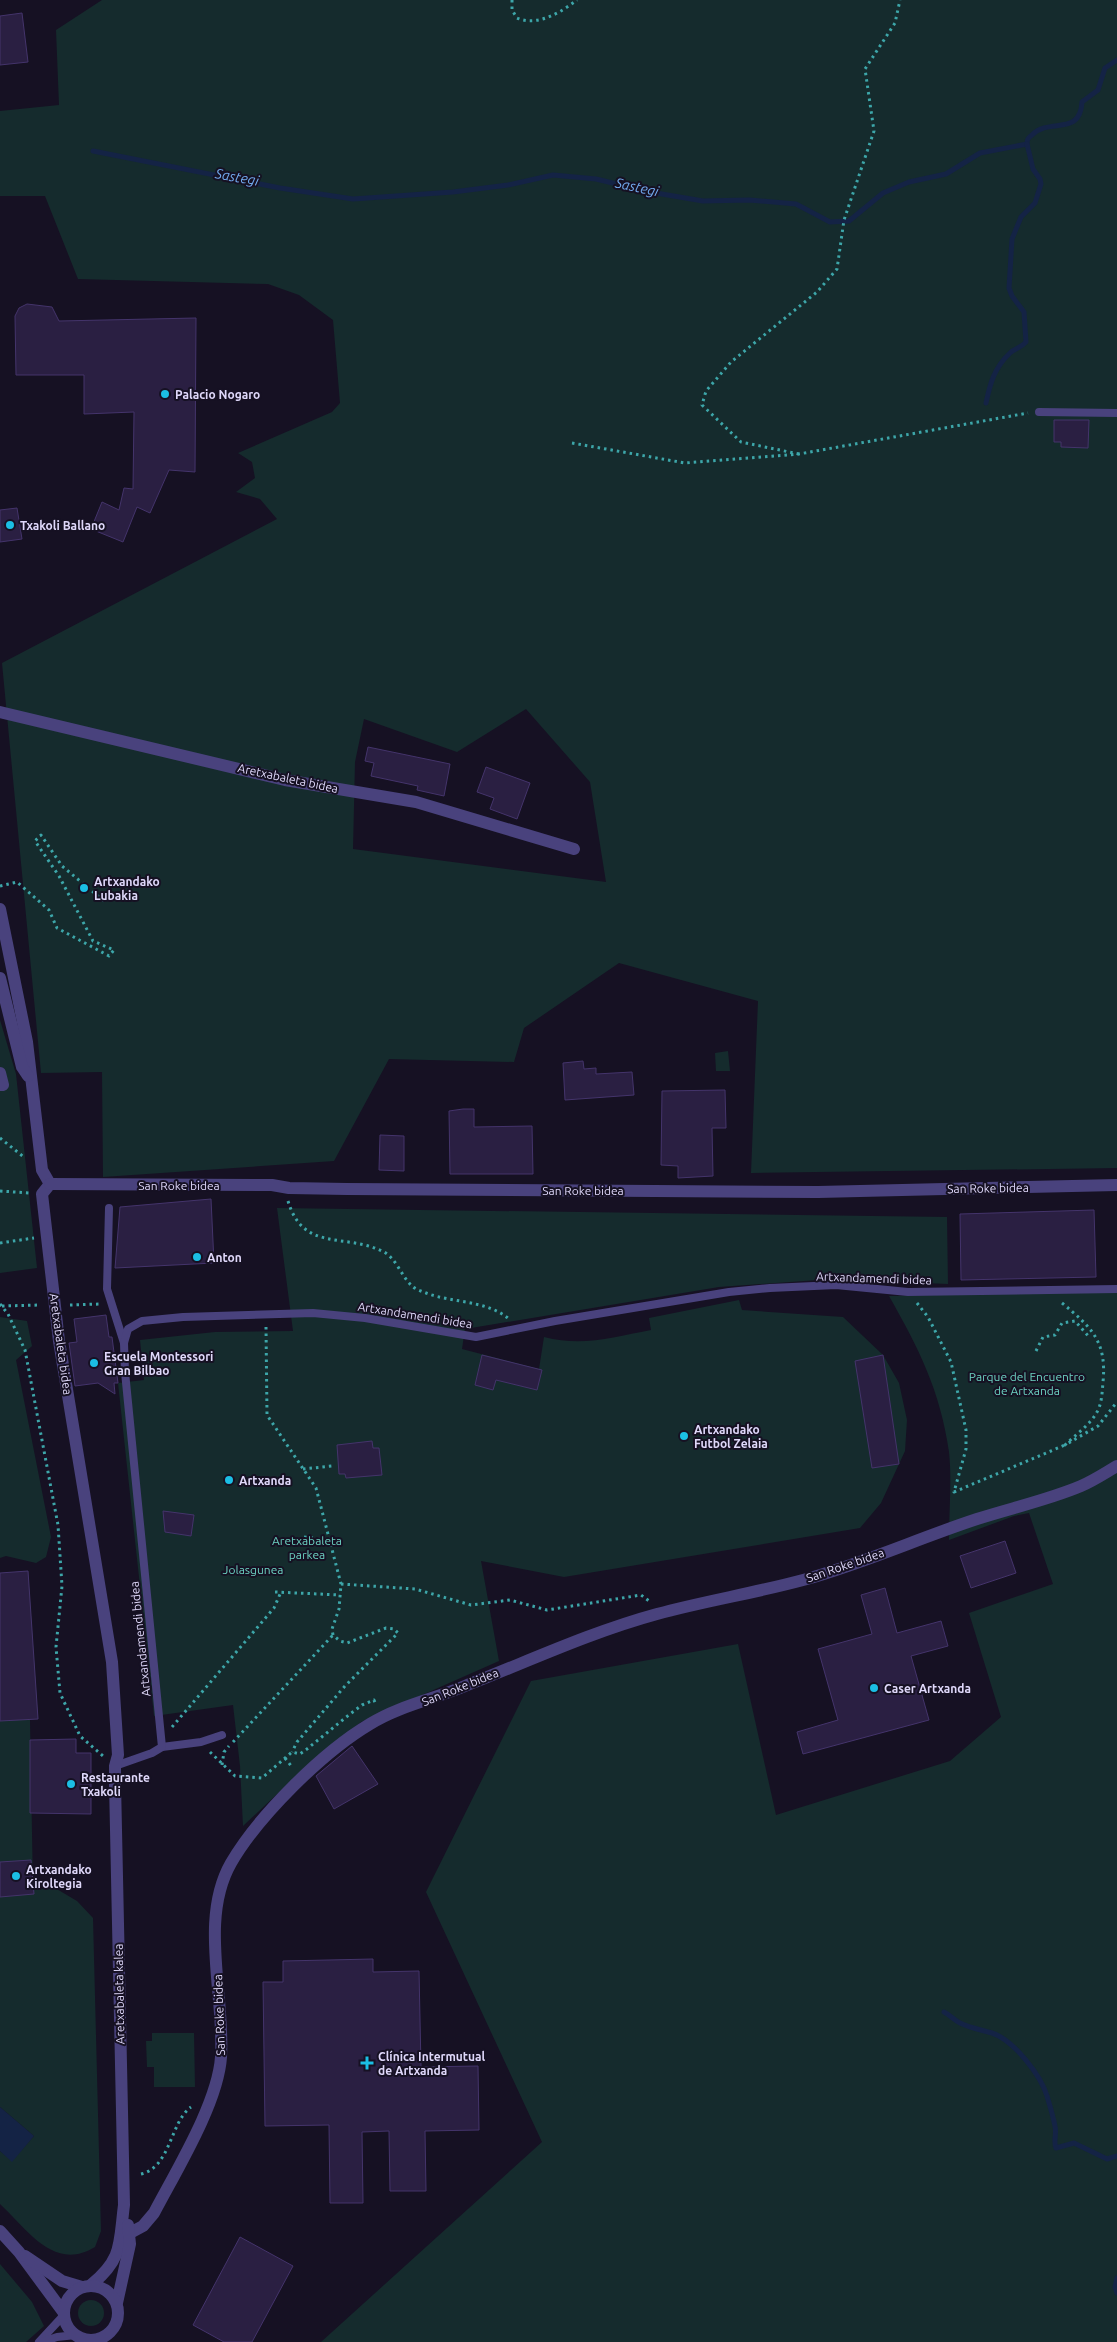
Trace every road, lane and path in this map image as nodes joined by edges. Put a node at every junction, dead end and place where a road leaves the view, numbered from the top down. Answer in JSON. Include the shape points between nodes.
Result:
{"nodes":[{"id":1,"x":512,"y":0,"type":"edge"},
{"id":2,"x":577,"y":0,"type":"edge"},
{"id":3,"x":900,"y":0,"type":"edge"},
{"id":4,"x":1039,"y":412,"type":"joint"},
{"id":5,"x":1117,"y":412,"type":"edge"},
{"id":6,"x":572,"y":444,"type":"dead end"},
{"id":7,"x":799,"y":454,"type":"junction"},
{"id":8,"x":0,"y":712,"type":"edge"},
{"id":9,"x":574,"y":849,"type":"dead end"},
{"id":10,"x":0,"y":886,"type":"edge"},
{"id":11,"x":104,"y":901,"type":"dead end"},
{"id":12,"x":0,"y":908,"type":"edge"},
{"id":13,"x":0,"y":978,"type":"edge"},
{"id":14,"x":0,"y":1073,"type":"edge"},
{"id":15,"x":33,"y":1082,"type":"junction"},
{"id":16,"x":0,"y":1085,"type":"edge"},
{"id":17,"x":0,"y":1138,"type":"edge"},
{"id":18,"x":42,"y":1170,"type":"junction"},
{"id":19,"x":1117,"y":1185,"type":"edge"},
{"id":20,"x":288,"y":1188,"type":"junction"},
{"id":21,"x":46,"y":1189,"type":"junction"},
{"id":22,"x":0,"y":1192,"type":"edge"},
{"id":23,"x":109,"y":1208,"type":"dead end"},
{"id":24,"x":47,"y":1237,"type":"junction"},
{"id":25,"x":0,"y":1243,"type":"edge"},
{"id":26,"x":1117,"y":1289,"type":"edge"},
{"id":27,"x":1051,"y":1291,"type":"junction"},
{"id":28,"x":908,"y":1292,"type":"junction"},
{"id":29,"x":76,"y":1304,"type":"dead end"},
{"id":30,"x":100,"y":1304,"type":"dead end"},
{"id":31,"x":1,"y":1305,"type":"edge"},
{"id":32,"x":39,"y":1305,"type":"dead end"},
{"id":33,"x":266,"y":1314,"type":"junction"},
{"id":34,"x":520,"y":1328,"type":"junction"},
{"id":35,"x":1090,"y":1338,"type":"dead end"},
{"id":36,"x":124,"y":1342,"type":"junction"},
{"id":37,"x":1036,"y":1351,"type":"dead end"},
{"id":38,"x":1117,"y":1402,"type":"edge"},
{"id":39,"x":1065,"y":1445,"type":"junction"},
{"id":40,"x":332,"y":1466,"type":"dead end"},
{"id":41,"x":1117,"y":1466,"type":"edge"},
{"id":42,"x":303,"y":1469,"type":"junction"},
{"id":43,"x":304,"y":1537,"type":"dead end"},
{"id":44,"x":330,"y":1540,"type":"junction"},
{"id":45,"x":341,"y":1584,"type":"junction"},
{"id":46,"x":275,"y":1592,"type":"dead end"},
{"id":47,"x":282,"y":1592,"type":"junction"},
{"id":48,"x":340,"y":1595,"type":"junction"},
{"id":49,"x":654,"y":1615,"type":"junction"},
{"id":50,"x":333,"y":1634,"type":"junction"},
{"id":51,"x":376,"y":1706,"type":"dead end"},
{"id":52,"x":187,"y":1710,"type":"dead end"},
{"id":53,"x":222,"y":1735,"type":"dead end"},
{"id":54,"x":201,"y":1742,"type":"junction"},
{"id":55,"x":162,"y":1747,"type":"junction"},
{"id":56,"x":292,"y":1752,"type":"junction"},
{"id":57,"x":285,"y":1758,"type":"junction"},
{"id":58,"x":222,"y":1765,"type":"junction"},
{"id":59,"x":115,"y":1766,"type":"junction"},
{"id":60,"x":295,"y":1770,"type":"dead end"},
{"id":61,"x":115,"y":1784,"type":"joint"},
{"id":62,"x":198,"y":2102,"type":"dead end"},
{"id":63,"x":141,"y":2174,"type":"dead end"},
{"id":64,"x":124,"y":2205,"type":"junction"},
{"id":65,"x":0,"y":2231,"type":"edge"},
{"id":66,"x":130,"y":2233,"type":"junction"},
{"id":67,"x":19,"y":2252,"type":"junction"},
{"id":68,"x":86,"y":2286,"type":"junction"},
{"id":69,"x":117,"y":2304,"type":"junction"},
{"id":70,"x":64,"y":2314,"type":"junction"},
{"id":71,"x":114,"y":2328,"type":"junction"},
{"id":72,"x":81,"y":2338,"type":"edge"},
{"id":73,"x":41,"y":2342,"type":"edge"},
{"id":74,"x":112,"y":2342,"type":"edge"}],
"edges":[{"from":1,"to":2,"type":"path","via":[[512,10],[517,18],[530,21],[560,12]]},
{"from":3,"to":7,"type":"path","via":[[895,23],[865,69],[874,131],[844,220],[837,269],[817,292],[731,362],[706,390],[702,405],[741,442]]},
{"from":4,"to":5,"type":"lane"},
{"from":4,"to":7,"type":"path","via":[[1017,413]]},
{"from":6,"to":7,"type":"path","via":[[685,462]]},
{"from":8,"to":9,"type":"street","name":"Aretxabaleta bidea","via":[[285,780],[416,802]]},
{"from":10,"to":11,"type":"path","via":[[17,882],[49,910],[57,928],[109,956],[114,950],[93,941],[59,876],[36,841],[41,835],[62,866]]},
{"from":12,"to":15,"type":"street","name":"Aretxabaleta bidea"},
{"from":13,"to":15,"type":"street","via":[[22,1067]]},
{"from":14,"to":16,"type":"street","via":[[3,1085]]},
{"from":15,"to":18,"type":"street","name":"Aretxabaleta bidea"},
{"from":17,"to":18,"type":"path"},
{"from":18,"to":21,"type":"street","name":"Aretxabaleta bidea"},
{"from":19,"to":20,"type":"street","name":"San Roke bidea","via":[[818,1192]]},
{"from":20,"to":21,"type":"street","name":"San Roke bidea","via":[[272,1185]]},
{"from":20,"to":34,"type":"path","via":[[287,1201],[291,1211],[310,1235],[384,1251],[412,1287],[494,1310]]},
{"from":21,"to":22,"type":"path"},
{"from":21,"to":24,"type":"street","name":"Aretxabaleta bidea"},
{"from":23,"to":36,"type":"lane","via":[[107,1289]]},
{"from":24,"to":25,"type":"path"},
{"from":24,"to":59,"type":"street","name":"Aretxabaleta bidea","via":[[59,1341],[112,1662],[118,1756]]},
{"from":26,"to":27,"type":"lane","name":"Artxandamendi bidea"},
{"from":27,"to":28,"type":"lane","name":"Artxandamendi bidea"},
{"from":27,"to":39,"type":"path","via":[[1096,1335],[1104,1360],[1102,1400],[1096,1414]]},
{"from":28,"to":34,"type":"lane","name":"Artxandamendi bidea","via":[[836,1285],[729,1292]]},
{"from":28,"to":39,"type":"path","via":[[928,1317],[951,1362],[966,1430],[966,1449],[954,1492]]},
{"from":29,"to":30,"type":"path"},
{"from":31,"to":32,"type":"path"},
{"from":31,"to":59,"type":"path","via":[[25,1350],[58,1526],[62,1586],[56,1647],[60,1693],[80,1736]]},
{"from":33,"to":34,"type":"lane","name":"Artxandamendi bidea","via":[[313,1313],[365,1318],[476,1337]]},
{"from":33,"to":36,"type":"lane","name":"Artxandamendi bidea","via":[[142,1321],[128,1329]]},
{"from":33,"to":42,"type":"path","via":[[267,1415]]},
{"from":35,"to":37,"type":"path","via":[[1075,1321],[1062,1323],[1055,1335],[1043,1337]]},
{"from":36,"to":55,"type":"lane","name":"Artxandamendi bidea"},
{"from":38,"to":39,"type":"path","via":[[1098,1426]]},
{"from":40,"to":42,"type":"path"},
{"from":41,"to":49,"type":"street","name":"San Roke bidea","via":[[1080,1487],[806,1579]]},
{"from":42,"to":44,"type":"path","via":[[316,1488]]},
{"from":43,"to":44,"type":"path"},
{"from":44,"to":45,"type":"path"},
{"from":45,"to":48,"type":"path"},
{"from":45,"to":49,"type":"path","via":[[415,1589],[471,1604],[510,1600],[547,1610],[641,1595],[648,1600]]},
{"from":46,"to":47,"type":"path"},
{"from":47,"to":48,"type":"path"},
{"from":47,"to":52,"type":"path","via":[[274,1608]]},
{"from":48,"to":50,"type":"path"},
{"from":49,"to":66,"type":"street","name":"San Roke bidea","via":[[548,1651],[369,1724],[314,1767],[269,1811],[230,1864],[217,1899],[221,2058],[212,2098],[154,2214],[143,2226]]},
{"from":50,"to":56,"type":"path","via":[[348,1643],[386,1628],[398,1633],[345,1686]]},
{"from":50,"to":58,"type":"path","via":[[224,1752]]},
{"from":51,"to":56,"type":"path","via":[[374,1700],[362,1705],[300,1754]]},
{"from":53,"to":54,"type":"lane"},
{"from":54,"to":55,"type":"lane"},
{"from":54,"to":58,"type":"path"},
{"from":55,"to":59,"type":"lane","via":[[152,1754]]},
{"from":56,"to":57,"type":"path"},
{"from":57,"to":58,"type":"path","via":[[262,1778],[235,1776]]},
{"from":57,"to":60,"type":"path"},
{"from":59,"to":61,"type":"street","name":"Aretxabaleta bidea"},
{"from":61,"to":64,"type":"street","name":"Aretxabaleta kalea"},
{"from":62,"to":63,"type":"path","via":[[183,2114],[161,2159],[153,2169]]},
{"from":64,"to":66,"type":"street","name":"Aretxabaleta kalea"},
{"from":64,"to":68,"type":"street","name":"Aretxabaleta kalea","via":[[116,2257],[110,2268]]},
{"from":65,"to":67,"type":"street"},
{"from":66,"to":69,"type":"street","name":"Aretxabaleta kalea"},
{"from":67,"to":68,"type":"street","via":[[62,2281]]},
{"from":67,"to":70,"type":"street"},
{"from":68,"to":69,"type":"street","via":[[106,2290]]},
{"from":68,"to":70,"type":"street","via":[[69,2297]]},
{"from":69,"to":71,"type":"street"},
{"from":70,"to":72,"type":"street","via":[[70,2330]]},
{"from":70,"to":73,"type":"lane"},
{"from":71,"to":72,"type":"street","via":[[100,2338]]},
{"from":71,"to":74,"type":"street"},
{"from":72,"to":73,"type":"lane","via":[[57,2337]]}]}
